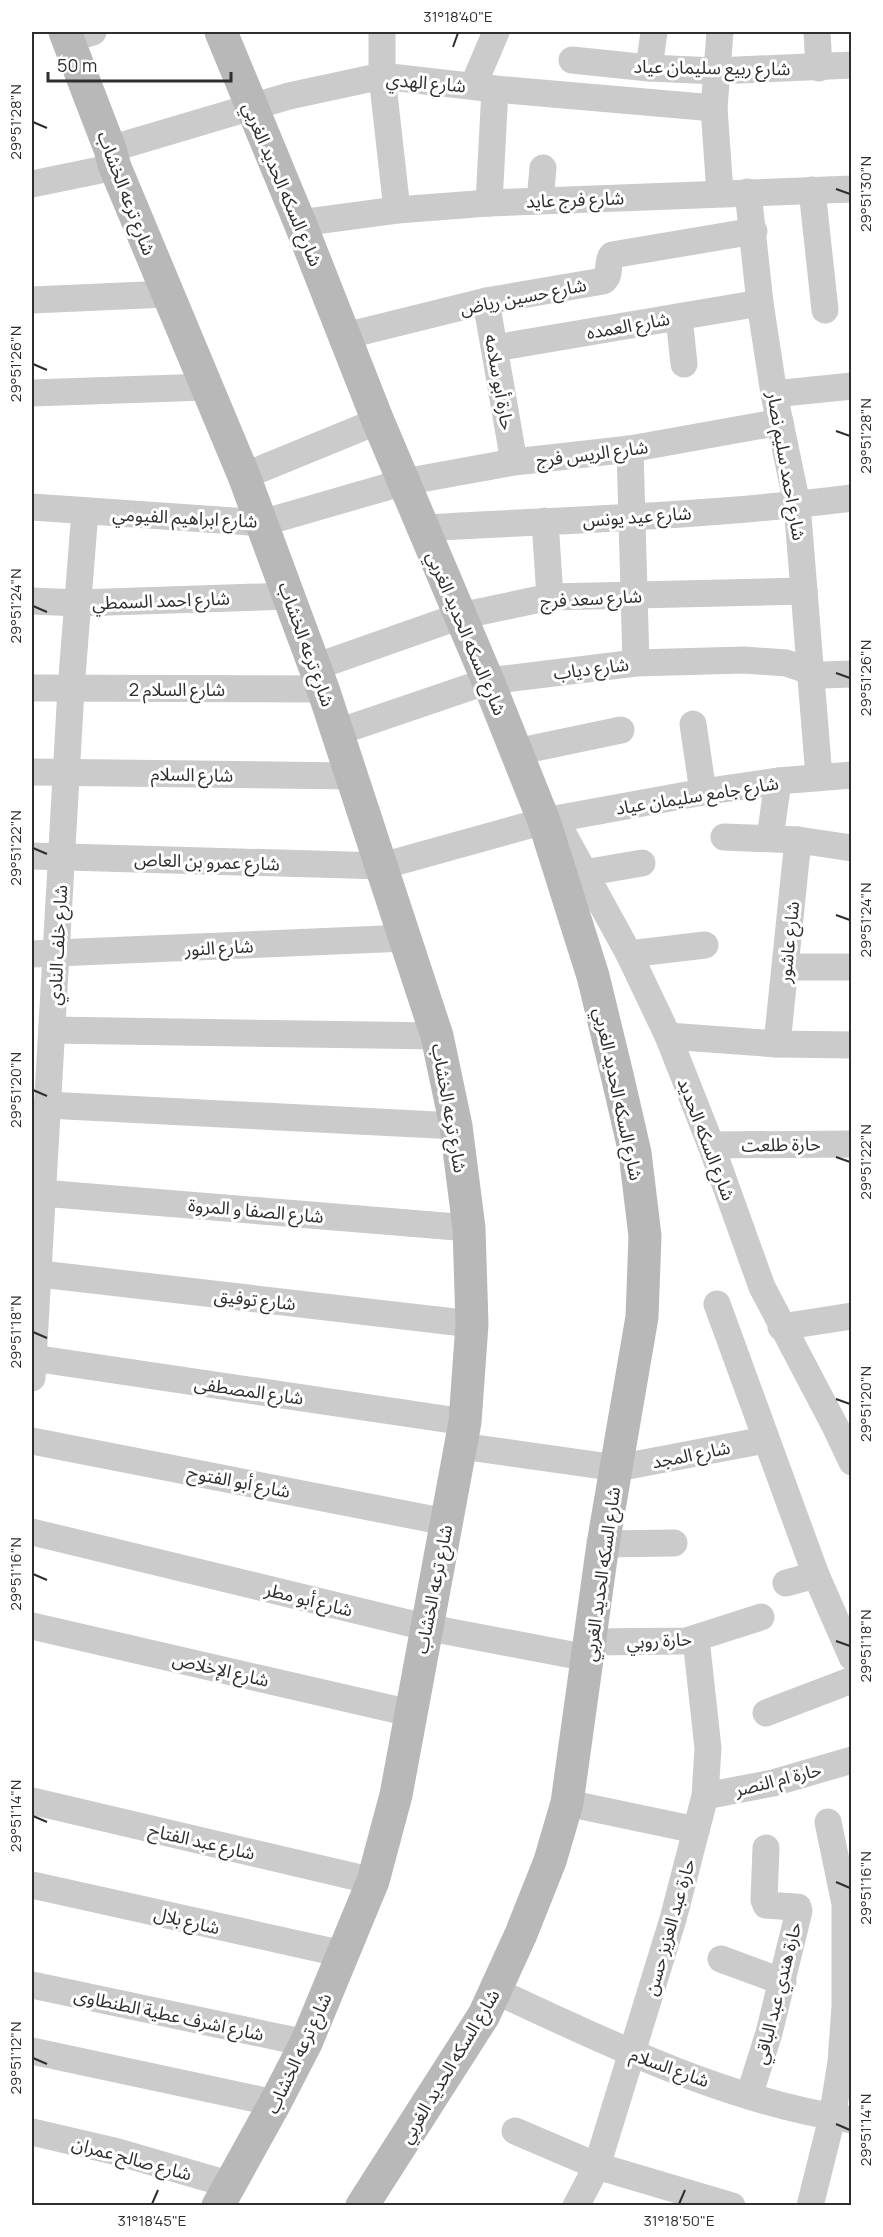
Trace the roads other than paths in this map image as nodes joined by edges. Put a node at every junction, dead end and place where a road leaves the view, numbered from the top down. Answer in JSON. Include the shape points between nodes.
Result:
{"nodes":[{"id":1,"x":221,"y":32,"type":"edge"},
{"id":2,"x":382,"y":32,"type":"edge"},
{"id":3,"x":496,"y":32,"type":"edge"},
{"id":4,"x":654,"y":32,"type":"edge"},
{"id":5,"x":720,"y":32,"type":"edge"},
{"id":6,"x":817,"y":32,"type":"edge"},
{"id":7,"x":75,"y":34,"type":"edge"},
{"id":8,"x":572,"y":60,"type":"dead end"},
{"id":9,"x":852,"y":65,"type":"edge"},
{"id":10,"x":649,"y":68,"type":"junction"},
{"id":11,"x":819,"y":68,"type":"junction"},
{"id":12,"x":716,"y":71,"type":"junction"},
{"id":13,"x":382,"y":76,"type":"junction"},
{"id":14,"x":484,"y":88,"type":"junction"},
{"id":15,"x":251,"y":107,"type":"junction"},
{"id":16,"x":714,"y":108,"type":"junction"},
{"id":17,"x":113,"y":158,"type":"junction"},
{"id":18,"x":543,"y":168,"type":"dead end"},
{"id":19,"x":32,"y":184,"type":"edge"},
{"id":20,"x":852,"y":189,"type":"edge"},
{"id":21,"x":812,"y":190,"type":"junction"},
{"id":22,"x":748,"y":192,"type":"junction"},
{"id":23,"x":720,"y":193,"type":"junction"},
{"id":24,"x":540,"y":200,"type":"junction"},
{"id":25,"x":489,"y":203,"type":"junction"},
{"id":26,"x":397,"y":210,"type":"junction"},
{"id":27,"x":300,"y":223,"type":"junction"},
{"id":28,"x":754,"y":231,"type":"junction"},
{"id":29,"x":167,"y":294,"type":"junction"},
{"id":30,"x":32,"y":300,"type":"edge"},
{"id":31,"x":486,"y":302,"type":"junction"},
{"id":32,"x":760,"y":303,"type":"junction"},
{"id":33,"x":825,"y":310,"type":"dead end"},
{"id":34,"x":679,"y":316,"type":"junction"},
{"id":35,"x":345,"y":336,"type":"junction"},
{"id":36,"x":495,"y":348,"type":"junction"},
{"id":37,"x":684,"y":364,"type":"dead end"},
{"id":38,"x":852,"y":386,"type":"edge"},
{"id":39,"x":207,"y":387,"type":"junction"},
{"id":40,"x":32,"y":393,"type":"edge"},
{"id":41,"x":774,"y":394,"type":"junction"},
{"id":42,"x":378,"y":421,"type":"junction"},
{"id":43,"x":780,"y":422,"type":"junction"},
{"id":44,"x":630,"y":449,"type":"junction"},
{"id":45,"x":514,"y":462,"type":"junction"},
{"id":46,"x":244,"y":476,"type":"junction"},
{"id":47,"x":404,"y":482,"type":"junction"},
{"id":48,"x":797,"y":504,"type":"junction"},
{"id":49,"x":850,"y":506,"type":"edge"},
{"id":50,"x":32,"y":507,"type":"edge"},
{"id":51,"x":85,"y":511,"type":"junction"},
{"id":52,"x":633,"y":518,"type":"junction"},
{"id":53,"x":545,"y":521,"type":"junction"},
{"id":54,"x":262,"y":523,"type":"junction"},
{"id":55,"x":423,"y":528,"type":"junction"},
{"id":56,"x":804,"y":591,"type":"junction"},
{"id":57,"x":290,"y":596,"type":"junction"},
{"id":58,"x":635,"y":596,"type":"junction"},
{"id":59,"x":550,"y":597,"type":"junction"},
{"id":60,"x":32,"y":601,"type":"edge"},
{"id":61,"x":78,"y":603,"type":"junction"},
{"id":62,"x":460,"y":616,"type":"junction"},
{"id":63,"x":636,"y":663,"type":"junction"},
{"id":64,"x":811,"y":673,"type":"junction"},
{"id":65,"x":852,"y":674,"type":"edge"},
{"id":66,"x":319,"y":678,"type":"junction"},
{"id":67,"x":488,"y":681,"type":"junction"},
{"id":68,"x":32,"y":688,"type":"edge"},
{"id":69,"x":71,"y":689,"type":"junction"},
{"id":70,"x":693,"y":724,"type":"dead end"},
{"id":71,"x":621,"y":730,"type":"dead end"},
{"id":72,"x":338,"y":732,"type":"junction"},
{"id":73,"x":516,"y":752,"type":"junction"},
{"id":74,"x":32,"y":772,"type":"edge"},
{"id":75,"x":66,"y":772,"type":"junction"},
{"id":76,"x":852,"y":775,"type":"edge"},
{"id":77,"x":352,"y":776,"type":"junction"},
{"id":78,"x":819,"y":777,"type":"junction"},
{"id":79,"x":778,"y":781,"type":"junction"},
{"id":80,"x":703,"y":792,"type":"junction"},
{"id":81,"x":549,"y":820,"type":"junction"},
{"id":82,"x":724,"y":837,"type":"dead end"},
{"id":83,"x":770,"y":838,"type":"junction"},
{"id":84,"x":798,"y":840,"type":"junction"},
{"id":85,"x":852,"y":848,"type":"edge"},
{"id":86,"x":32,"y":856,"type":"edge"},
{"id":87,"x":62,"y":857,"type":"junction"},
{"id":88,"x":642,"y":863,"type":"dead end"},
{"id":89,"x":382,"y":866,"type":"junction"},
{"id":90,"x":584,"y":873,"type":"junction"},
{"id":91,"x":406,"y":938,"type":"junction"},
{"id":92,"x":705,"y":945,"type":"dead end"},
{"id":93,"x":44,"y":954,"type":"edge"},
{"id":94,"x":629,"y":954,"type":"junction"},
{"id":95,"x":786,"y":967,"type":"junction"},
{"id":96,"x":852,"y":967,"type":"edge"},
{"id":97,"x":52,"y":1030,"type":"junction"},
{"id":98,"x":437,"y":1036,"type":"junction"},
{"id":99,"x":668,"y":1036,"type":"junction"},
{"id":100,"x":777,"y":1044,"type":"junction"},
{"id":101,"x":852,"y":1045,"type":"edge"},
{"id":102,"x":41,"y":1064,"type":"edge"},
{"id":103,"x":47,"y":1105,"type":"junction"},
{"id":104,"x":456,"y":1126,"type":"junction"},
{"id":105,"x":852,"y":1144,"type":"edge"},
{"id":106,"x":711,"y":1145,"type":"junction"},
{"id":107,"x":38,"y":1162,"type":"edge"},
{"id":108,"x":42,"y":1193,"type":"junction"},
{"id":109,"x":469,"y":1228,"type":"junction"},
{"id":110,"x":34,"y":1274,"type":"edge"},
{"id":111,"x":717,"y":1304,"type":"dead end"},
{"id":112,"x":852,"y":1316,"type":"edge"},
{"id":113,"x":472,"y":1323,"type":"junction"},
{"id":114,"x":781,"y":1327,"type":"junction"},
{"id":115,"x":32,"y":1368,"type":"edge"},
{"id":116,"x":843,"y":1425,"type":"edge"},
{"id":117,"x":463,"y":1434,"type":"junction"},
{"id":118,"x":765,"y":1440,"type":"junction"},
{"id":119,"x":32,"y":1441,"type":"edge"},
{"id":120,"x":852,"y":1462,"type":"edge"},
{"id":121,"x":617,"y":1467,"type":"junction"},
{"id":122,"x":446,"y":1522,"type":"junction"},
{"id":123,"x":32,"y":1532,"type":"edge"},
{"id":124,"x":674,"y":1543,"type":"dead end"},
{"id":125,"x":603,"y":1544,"type":"junction"},
{"id":126,"x":816,"y":1575,"type":"junction"},
{"id":127,"x":786,"y":1583,"type":"dead end"},
{"id":128,"x":761,"y":1617,"type":"dead end"},
{"id":129,"x":32,"y":1626,"type":"edge"},
{"id":130,"x":425,"y":1627,"type":"junction"},
{"id":131,"x":696,"y":1639,"type":"junction"},
{"id":132,"x":589,"y":1650,"type":"junction"},
{"id":133,"x":852,"y":1657,"type":"edge"},
{"id":134,"x":852,"y":1680,"type":"edge"},
{"id":135,"x":410,"y":1713,"type":"junction"},
{"id":136,"x":766,"y":1713,"type":"dead end"},
{"id":137,"x":852,"y":1760,"type":"edge"},
{"id":138,"x":705,"y":1796,"type":"junction"},
{"id":139,"x":32,"y":1801,"type":"edge"},
{"id":140,"x":567,"y":1803,"type":"junction"},
{"id":141,"x":828,"y":1822,"type":"dead end"},
{"id":142,"x":696,"y":1830,"type":"junction"},
{"id":143,"x":766,"y":1848,"type":"dead end"},
{"id":144,"x":373,"y":1881,"type":"junction"},
{"id":145,"x":32,"y":1885,"type":"edge"},
{"id":146,"x":343,"y":1954,"type":"junction"},
{"id":147,"x":721,"y":1959,"type":"dead end"},
{"id":148,"x":783,"y":1982,"type":"junction"},
{"id":149,"x":32,"y":1985,"type":"edge"},
{"id":150,"x":496,"y":1990,"type":"junction"},
{"id":151,"x":848,"y":2006,"type":"edge"},
{"id":152,"x":306,"y":2043,"type":"junction"},
{"id":153,"x":32,"y":2051,"type":"edge"},
{"id":154,"x":632,"y":2054,"type":"junction"},
{"id":155,"x":749,"y":2096,"type":"junction"},
{"id":156,"x":275,"y":2103,"type":"junction"},
{"id":157,"x":842,"y":2119,"type":"edge"},
{"id":158,"x":515,"y":2131,"type":"dead end"},
{"id":159,"x":32,"y":2132,"type":"edge"},
{"id":160,"x":597,"y":2166,"type":"junction"},
{"id":161,"x":225,"y":2195,"type":"edge"},
{"id":162,"x":362,"y":2205,"type":"edge"},
{"id":163,"x":576,"y":2205,"type":"edge"},
{"id":164,"x":732,"y":2205,"type":"edge"},
{"id":165,"x":810,"y":2205,"type":"edge"}],
"edges":[{"from":1,"to":15,"type":"street","name":"شارع السكه الحديد الغربي"},
{"from":2,"to":13,"type":"street"},
{"from":3,"to":14,"type":"street"},
{"from":4,"to":10,"type":"street"},
{"from":5,"to":12,"type":"street"},
{"from":6,"to":11,"type":"street"},
{"from":7,"to":17,"type":"street","name":"شارع ترعه الخشاب"},
{"from":8,"to":10,"type":"street","name":"شارع ربيع سليمان عياد"},
{"from":9,"to":11,"type":"street","name":"شارع ربيع سليمان عياد"},
{"from":10,"to":12,"type":"street","name":"شارع ربيع سليمان عياد"},
{"from":11,"to":12,"type":"street","name":"شارع ربيع سليمان عياد"},
{"from":12,"to":16,"type":"street"},
{"from":13,"to":14,"type":"street","name":"شارع الهدي"},
{"from":13,"to":15,"type":"street","name":"شارع الهدي"},
{"from":13,"to":26,"type":"street"},
{"from":14,"to":16,"type":"street","name":"شارع الهدي"},
{"from":14,"to":25,"type":"street"},
{"from":15,"to":17,"type":"street","name":"شارع الهدي"},
{"from":15,"to":27,"type":"street","name":"شارع السكه الحديد الغربي"},
{"from":16,"to":23,"type":"street"},
{"from":17,"to":19,"type":"street","name":"شارع الهدي"},
{"from":17,"to":29,"type":"street","name":"شارع ترعه الخشاب"},
{"from":18,"to":24,"type":"street"},
{"from":20,"to":21,"type":"street","name":"شارع فرج عايد"},
{"from":21,"to":22,"type":"street","name":"شارع فرج عايد"},
{"from":21,"to":33,"type":"street"},
{"from":22,"to":23,"type":"street","name":"شارع فرج عايد"},
{"from":22,"to":28,"type":"street","name":"شارع احمد سليم نصار"},
{"from":23,"to":24,"type":"street","name":"شارع فرج عايد"},
{"from":24,"to":25,"type":"street","name":"شارع فرج عايد"},
{"from":25,"to":26,"type":"street","name":"شارع فرج عايد"},
{"from":26,"to":27,"type":"street","name":"شارع فرج عايد"},
{"from":27,"to":35,"type":"street","name":"شارع السكه الحديد الغربي"},
{"from":28,"to":31,"type":"street","name":"شارع حسين رياض","via":[[612,255],[608,276],[603,281]]},
{"from":28,"to":32,"type":"street","name":"شارع احمد سليم نصار"},
{"from":29,"to":30,"type":"street"},
{"from":29,"to":39,"type":"street","name":"شارع ترعه الخشاب"},
{"from":31,"to":35,"type":"street","name":"شارع حسين رياض"},
{"from":31,"to":36,"type":"street","name":"حارة أبو سلامه"},
{"from":32,"to":34,"type":"street","name":"شارع العمده"},
{"from":32,"to":41,"type":"street","name":"شارع احمد سليم نصار"},
{"from":34,"to":36,"type":"street","name":"شارع العمده","via":[[545,352]]},
{"from":34,"to":37,"type":"street"},
{"from":35,"to":42,"type":"street","name":"شارع السكه الحديد الغربي"},
{"from":36,"to":45,"type":"street","name":"حارة أبو سلامه"},
{"from":38,"to":41,"type":"street"},
{"from":39,"to":40,"type":"street"},
{"from":39,"to":46,"type":"street","name":"شارع ترعه الخشاب"},
{"from":41,"to":43,"type":"street","name":"شارع احمد سليم نصار"},
{"from":42,"to":46,"type":"street"},
{"from":42,"to":47,"type":"street","name":"شارع السكه الحديد الغربي"},
{"from":43,"to":44,"type":"street","name":"شارع الريس فرج"},
{"from":43,"to":48,"type":"street","name":"شارع احمد سليم نصار"},
{"from":44,"to":45,"type":"street","name":"شارع الريس فرج"},
{"from":44,"to":52,"type":"street"},
{"from":45,"to":47,"type":"street","name":"شارع الريس فرج"},
{"from":46,"to":54,"type":"street","name":"شارع ترعه الخشاب"},
{"from":47,"to":54,"type":"street","name":"شارع ابراهيم الفيومي"},
{"from":47,"to":55,"type":"street","name":"شارع السكه الحديد الغربي"},
{"from":48,"to":49,"type":"street","name":"شارع عيد يونس"},
{"from":48,"to":52,"type":"street","name":"شارع عيد يونس"},
{"from":48,"to":56,"type":"street","name":"شارع احمد سليم نصار"},
{"from":50,"to":51,"type":"street","name":"شارع ابراهيم الفيومي"},
{"from":51,"to":54,"type":"street","name":"شارع ابراهيم الفيومي"},
{"from":51,"to":61,"type":"street","name":"شارع خلف النادي"},
{"from":52,"to":53,"type":"street","name":"شارع عيد يونس"},
{"from":52,"to":58,"type":"street"},
{"from":53,"to":55,"type":"street","name":"شارع عيد يونس"},
{"from":53,"to":59,"type":"street"},
{"from":54,"to":57,"type":"street","name":"شارع ترعه الخشاب"},
{"from":55,"to":62,"type":"street","name":"شارع السكه الحديد الغربي"},
{"from":56,"to":58,"type":"street","name":"شارع سعد فرج"},
{"from":56,"to":64,"type":"street","name":"شارع احمد سليم نصار"},
{"from":57,"to":61,"type":"street","name":"شارع احمد السمطي"},
{"from":57,"to":66,"type":"street","name":"شارع ترعه الخشاب"},
{"from":58,"to":59,"type":"street","name":"شارع سعد فرج"},
{"from":58,"to":63,"type":"street"},
{"from":59,"to":62,"type":"street","name":"شارع سعد فرج"},
{"from":60,"to":61,"type":"street","name":"شارع احمد السمطي"},
{"from":61,"to":69,"type":"street","name":"شارع خلف النادي"},
{"from":62,"to":66,"type":"street","name":"شارع سعد فرج"},
{"from":62,"to":67,"type":"street","name":"شارع السكه الحديد الغربي"},
{"from":63,"to":64,"type":"street","name":"شارع دياب","via":[[744,660],[786,663]]},
{"from":63,"to":67,"type":"street","name":"شارع دياب"},
{"from":64,"to":65,"type":"street","name":"شارع دياب"},
{"from":64,"to":78,"type":"street","name":"شارع احمد سليم نصار"},
{"from":66,"to":69,"type":"street","name":"شارع السلام 2"},
{"from":66,"to":72,"type":"street","name":"شارع ترعه الخشاب"},
{"from":67,"to":72,"type":"street","name":"شارع دياب"},
{"from":67,"to":73,"type":"street","name":"شارع السكه الحديد الغربي"},
{"from":68,"to":69,"type":"street","name":"شارع السلام 2"},
{"from":69,"to":75,"type":"street","name":"شارع خلف النادي"},
{"from":70,"to":80,"type":"street"},
{"from":71,"to":73,"type":"street"},
{"from":72,"to":77,"type":"street","name":"شارع ترعه الخشاب"},
{"from":73,"to":81,"type":"street","name":"شارع السكه الحديد الغربي"},
{"from":74,"to":75,"type":"street","name":"شارع السلام"},
{"from":75,"to":77,"type":"street","name":"شارع السلام"},
{"from":75,"to":87,"type":"street","name":"شارع خلف النادي"},
{"from":76,"to":78,"type":"street","name":"شارع جامع سليمان عياد"},
{"from":77,"to":89,"type":"street","name":"شارع ترعه الخشاب"},
{"from":78,"to":79,"type":"street","name":"شارع جامع سليمان عياد"},
{"from":79,"to":80,"type":"street","name":"شارع جامع سليمان عياد"},
{"from":79,"to":83,"type":"street"},
{"from":80,"to":81,"type":"street","name":"شارع جامع سليمان عياد"},
{"from":81,"to":89,"type":"street","name":"شارع جامع سليمان عياد"},
{"from":81,"to":90,"type":"street","name":"شارع السكه الحديد"},
{"from":81,"to":121,"type":"street","name":"شارع السكه الحديد الغربي","via":[[618,1079],[635,1153],[645,1236],[642,1317]]},
{"from":82,"to":83,"type":"street"},
{"from":83,"to":84,"type":"street"},
{"from":84,"to":85,"type":"street"},
{"from":84,"to":95,"type":"street","name":"شارع عاشور"},
{"from":86,"to":87,"type":"street","name":"شارع عمرو بن العاص"},
{"from":87,"to":89,"type":"street","name":"شارع عمرو بن العاص"},
{"from":87,"to":93,"type":"street","name":"شارع خلف النادي"},
{"from":88,"to":90,"type":"street"},
{"from":89,"to":91,"type":"street","name":"شارع ترعه الخشاب"},
{"from":90,"to":94,"type":"street","name":"شارع السكه الحديد"},
{"from":91,"to":93,"type":"street","name":"شارع النور"},
{"from":91,"to":98,"type":"street","name":"شارع ترعه الخشاب"},
{"from":92,"to":94,"type":"street"},
{"from":93,"to":97,"type":"street","name":"شارع خلف النادي"},
{"from":94,"to":99,"type":"street","name":"شارع السكه الحديد"},
{"from":95,"to":96,"type":"street"},
{"from":95,"to":100,"type":"street","name":"شارع عاشور"},
{"from":97,"to":98,"type":"street"},
{"from":97,"to":102,"type":"street","name":"شارع خلف النادي"},
{"from":98,"to":104,"type":"street","name":"شارع ترعه الخشاب"},
{"from":99,"to":100,"type":"street"},
{"from":99,"to":106,"type":"street","name":"شارع السكه الحديد"},
{"from":100,"to":101,"type":"street"},
{"from":102,"to":103,"type":"street","name":"شارع خلف النادي"},
{"from":103,"to":104,"type":"street"},
{"from":103,"to":107,"type":"street","name":"شارع خلف النادي"},
{"from":104,"to":109,"type":"street","name":"شارع ترعه الخشاب"},
{"from":105,"to":106,"type":"street","name":"حارة طلعت"},
{"from":106,"to":114,"type":"street","name":"شارع السكه الحديد","via":[[762,1287]]},
{"from":107,"to":108,"type":"street","name":"شارع خلف النادي"},
{"from":108,"to":109,"type":"street","name":"شارع الصفا و المروة"},
{"from":108,"to":110,"type":"street","name":"شارع خلف النادي"},
{"from":109,"to":113,"type":"street","name":"شارع ترعه الخشاب"},
{"from":110,"to":113,"type":"street","name":"شارع توفيق"},
{"from":110,"to":115,"type":"street","name":"شارع خلف النادي"},
{"from":111,"to":118,"type":"street"},
{"from":112,"to":114,"type":"street"},
{"from":113,"to":117,"type":"street","name":"شارع ترعه الخشاب"},
{"from":114,"to":116,"type":"street","name":"شارع السكه الحديد"},
{"from":115,"to":117,"type":"street","name":"شارع المصطفى"},
{"from":116,"to":120,"type":"street","name":"شارع السكه الحديد"},
{"from":117,"to":121,"type":"street","name":"شارع المصطفى"},
{"from":117,"to":122,"type":"street","name":"شارع ترعه الخشاب"},
{"from":118,"to":121,"type":"street","name":"شارع المجد"},
{"from":118,"to":126,"type":"street"},
{"from":119,"to":122,"type":"street","name":"شارع أبو الفتوح"},
{"from":121,"to":125,"type":"street","name":"شارع السكه الحديد الغربي"},
{"from":122,"to":130,"type":"street","name":"شارع ترعه الخشاب"},
{"from":123,"to":130,"type":"street","name":"شارع أبو مطر"},
{"from":124,"to":125,"type":"street"},
{"from":125,"to":132,"type":"street","name":"شارع السكه الحديد الغربي"},
{"from":126,"to":127,"type":"street"},
{"from":126,"to":133,"type":"street"},
{"from":128,"to":131,"type":"street","name":"حارة روبي"},
{"from":129,"to":135,"type":"street","name":"شارع الإخلاص"},
{"from":130,"to":132,"type":"street","name":"شارع أبو مطر"},
{"from":130,"to":135,"type":"street","name":"شارع ترعه الخشاب"},
{"from":131,"to":132,"type":"street","name":"حارة روبي"},
{"from":131,"to":138,"type":"street","name":"حارة عبد العزيز حسن","via":[[708,1748]]},
{"from":132,"to":140,"type":"street","name":"شارع السكه الحديد الغربي"},
{"from":134,"to":136,"type":"street"},
{"from":135,"to":144,"type":"street","name":"شارع ترعه الخشاب","via":[[396,1795]]},
{"from":137,"to":138,"type":"street","name":"حارة ام النصر","via":[[773,1783]]},
{"from":138,"to":142,"type":"street","name":"حارة عبد العزيز حسن"},
{"from":139,"to":144,"type":"street","name":"شارع عبد الفتاح"},
{"from":140,"to":142,"type":"street"},
{"from":140,"to":150,"type":"street","name":"شارع السكه الحديد الغربي","via":[[550,1861]]},
{"from":141,"to":151,"type":"street","via":[[845,1904]]},
{"from":142,"to":154,"type":"street","name":"حارة عبد العزيز حسن"},
{"from":143,"to":148,"type":"street","name":"حارة هندي عبد الباقي","via":[[766,1905],[798,1907]]},
{"from":144,"to":146,"type":"street","name":"شارع ترعه الخشاب"},
{"from":145,"to":146,"type":"street","name":"شارع بلال"},
{"from":146,"to":152,"type":"street","name":"شارع ترعه الخشاب"},
{"from":147,"to":148,"type":"street"},
{"from":148,"to":155,"type":"street","name":"حارة هندي عبد الباقي"},
{"from":149,"to":152,"type":"street","name":"شارع اشرف عطية الطنطاوى"},
{"from":150,"to":154,"type":"street","name":"شارع السلام"},
{"from":150,"to":162,"type":"street","name":"شارع السكه الحديد الغربي","via":[[484,2015]]},
{"from":151,"to":157,"type":"street","via":[[841,2062]]},
{"from":152,"to":156,"type":"street","name":"شارع ترعه الخشاب"},
{"from":153,"to":156,"type":"street"},
{"from":154,"to":155,"type":"street","name":"شارع السلام"},
{"from":154,"to":160,"type":"street","name":"حارة عبد العزيز حسن"},
{"from":155,"to":157,"type":"street","name":"شارع السلام"},
{"from":156,"to":161,"type":"street","name":"شارع ترعه الخشاب"},
{"from":157,"to":165,"type":"street"},
{"from":158,"to":160,"type":"street"},
{"from":159,"to":161,"type":"street","name":"شارع صالح عمران","via":[[118,2152]]},
{"from":160,"to":163,"type":"street","name":"حارة عبد العزيز حسن"},
{"from":160,"to":164,"type":"street"}]}
